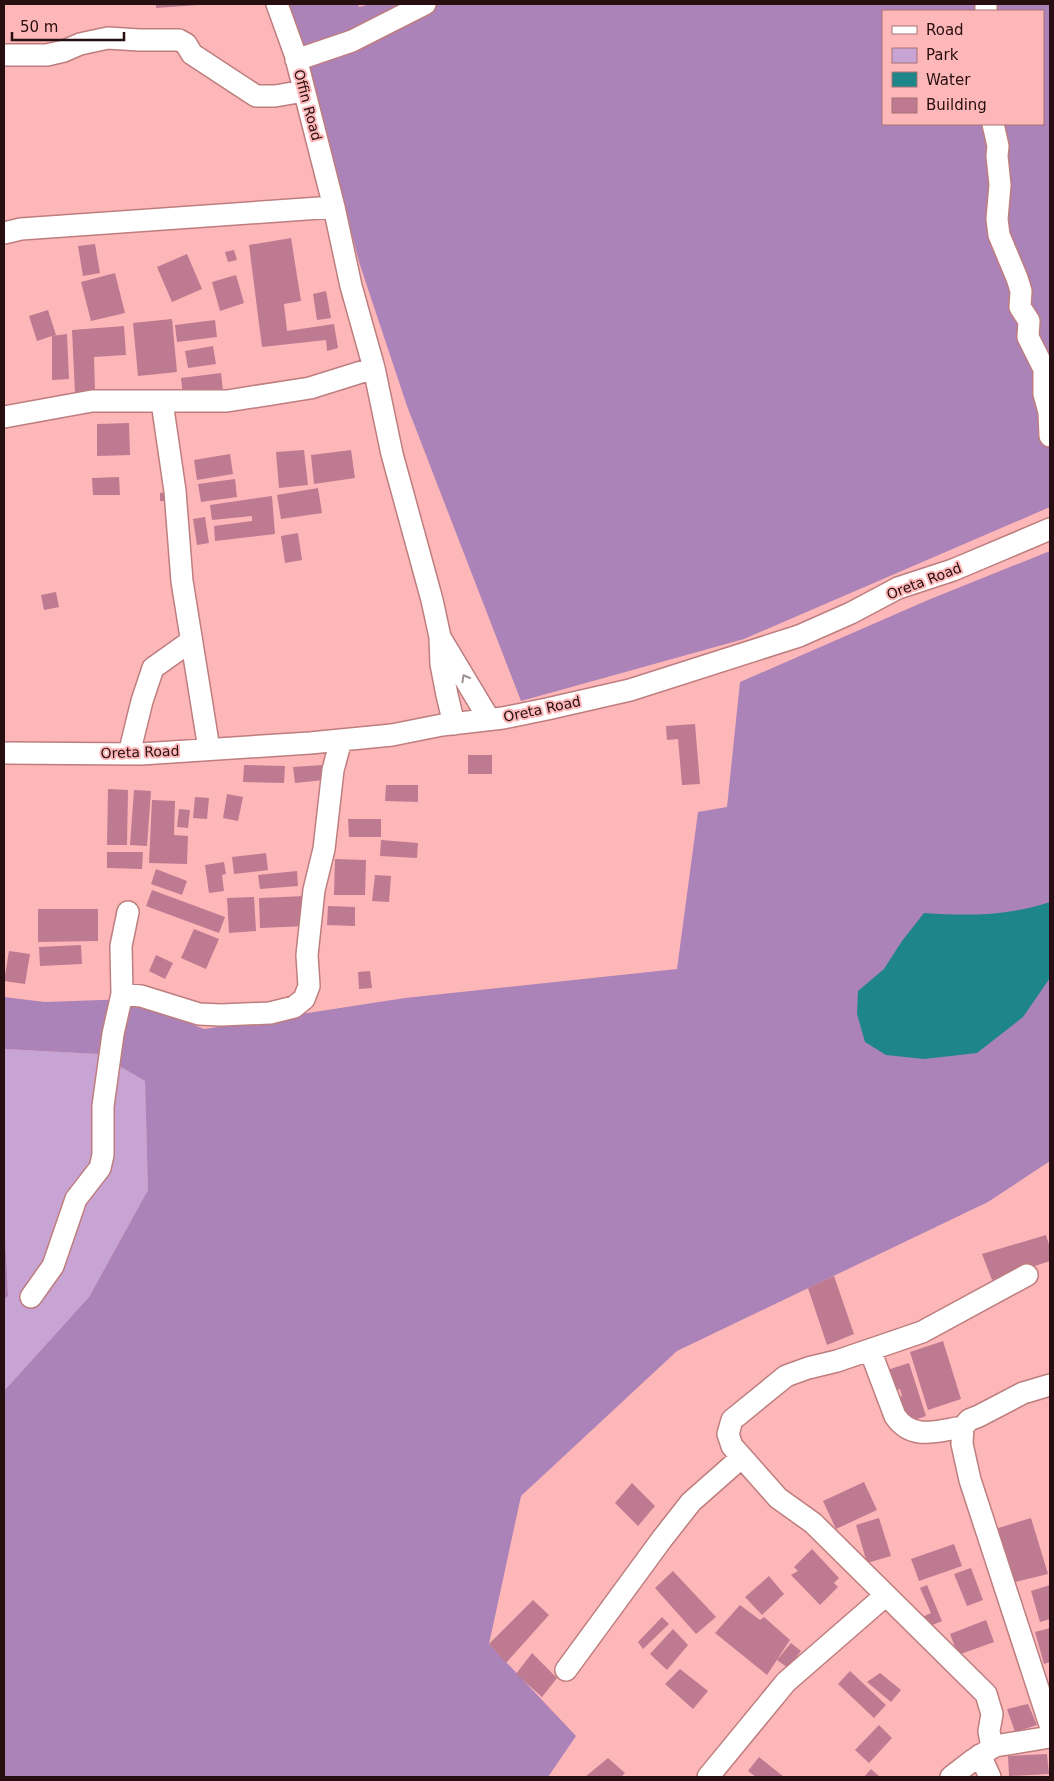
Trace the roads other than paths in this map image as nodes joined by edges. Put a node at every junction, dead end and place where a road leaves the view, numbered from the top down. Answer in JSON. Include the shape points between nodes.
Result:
{"nodes":[{"id":1,"x":278,"y":4,"type":"edge"},
{"id":2,"x":425,"y":4,"type":"edge"},
{"id":3,"x":4,"y":55,"type":"edge"},
{"id":4,"x":296,"y":60,"type":"junction"},
{"id":5,"x":304,"y":91,"type":"junction"},
{"id":6,"x":993,"y":125,"type":"edge"},
{"id":7,"x":334,"y":207,"type":"junction"},
{"id":8,"x":4,"y":233,"type":"edge"},
{"id":9,"x":374,"y":368,"type":"junction"},
{"id":10,"x":162,"y":402,"type":"junction"},
{"id":11,"x":4,"y":417,"type":"edge"},
{"id":12,"x":1050,"y":436,"type":"edge"},
{"id":13,"x":1050,"y":529,"type":"edge"},
{"id":14,"x":440,"y":637,"type":"junction"},
{"id":15,"x":191,"y":640,"type":"junction"},
{"id":16,"x":489,"y":720,"type":"junction"},
{"id":17,"x":454,"y":724,"type":"junction"},
{"id":18,"x":340,"y":740,"type":"junction"},
{"id":19,"x":209,"y":749,"type":"junction"},
{"id":20,"x":4,"y":753,"type":"edge"},
{"id":21,"x":129,"y":754,"type":"junction"},
{"id":22,"x":128,"y":912,"type":"dead end"},
{"id":23,"x":122,"y":994,"type":"junction"},
{"id":24,"x":1027,"y":1275,"type":"dead end"},
{"id":25,"x":32,"y":1297,"type":"dead end"},
{"id":26,"x":870,"y":1350,"type":"junction"},
{"id":27,"x":1050,"y":1385,"type":"edge"},
{"id":28,"x":962,"y":1427,"type":"junction"},
{"id":29,"x":742,"y":1457,"type":"junction"},
{"id":30,"x":886,"y":1595,"type":"junction"},
{"id":31,"x":566,"y":1670,"type":"dead end"},
{"id":32,"x":992,"y":1714,"type":"junction"},
{"id":33,"x":1050,"y":1725,"type":"edge"},
{"id":34,"x":1050,"y":1736,"type":"edge"},
{"id":35,"x":1016,"y":1743,"type":"junction"},
{"id":36,"x":986,"y":1752,"type":"junction"},
{"id":37,"x":708,"y":1777,"type":"edge"},
{"id":38,"x":951,"y":1777,"type":"edge"},
{"id":39,"x":990,"y":1777,"type":"edge"}],
"edges":[{"from":1,"to":4,"type":"street","name":"Offin Road"},
{"from":2,"to":4,"type":"street","via":[[352,41]]},
{"from":3,"to":5,"type":"street","via":[[47,55],[108,38],[179,40],[192,54],[256,96]]},
{"from":4,"to":5,"type":"street","name":"Offin Road"},
{"from":5,"to":7,"type":"street","name":"Offin Road"},
{"from":6,"to":12,"type":"street","via":[[998,146],[999,235],[1021,291],[1020,307],[1029,321],[1028,336],[1044,369]]},
{"from":7,"to":8,"type":"street","via":[[21,229]]},
{"from":7,"to":9,"type":"street","name":"Offin Road","via":[[351,286]]},
{"from":9,"to":10,"type":"street","via":[[310,388],[227,401]]},
{"from":9,"to":14,"type":"street","name":"Offin Road","via":[[392,454]]},
{"from":10,"to":11,"type":"street","via":[[92,401]]},
{"from":10,"to":15,"type":"street"},
{"from":13,"to":16,"type":"street","name":"Oreta Road","via":[[953,570],[898,588],[799,636],[630,690]]},
{"from":16,"to":14,"type":"street","one_way":true},
{"from":14,"to":17,"type":"street","via":[[444,680]]},
{"from":15,"to":19,"type":"street"},
{"from":15,"to":21,"type":"street","via":[[153,668]]},
{"from":16,"to":17,"type":"street","name":"Oreta Road"},
{"from":17,"to":18,"type":"street","name":"Oreta Road"},
{"from":18,"to":19,"type":"street","name":"Oreta Road"},
{"from":18,"to":23,"type":"street","via":[[333,770],[324,849],[314,890],[307,955],[309,986],[304,999],[294,1006],[270,1013],[220,1015],[199,1014],[141,996]]},
{"from":19,"to":21,"type":"street","name":"Oreta Road"},
{"from":20,"to":21,"type":"street","name":"Oreta Road"},
{"from":22,"to":23,"type":"street","via":[[122,946]]},
{"from":23,"to":25,"type":"street","via":[[103,1106],[100,1168],[76,1199],[53,1266]]},
{"from":24,"to":26,"type":"street","via":[[922,1332]]},
{"from":26,"to":28,"type":"street","via":[[900,1425],[920,1433]]},
{"from":26,"to":29,"type":"street","via":[[786,1376],[732,1420],[728,1434],[732,1446]]},
{"from":27,"to":28,"type":"street","via":[[1023,1392],[968,1420]]},
{"from":28,"to":33,"type":"street","via":[[962,1444],[970,1480]]},
{"from":29,"to":30,"type":"street","via":[[778,1498],[813,1523]]},
{"from":29,"to":31,"type":"street","via":[[691,1502]]},
{"from":30,"to":32,"type":"street","via":[[986,1694]]},
{"from":30,"to":37,"type":"street","via":[[786,1682]]},
{"from":32,"to":35,"type":"street"},
{"from":32,"to":36,"type":"street"},
{"from":34,"to":35,"type":"street"},
{"from":35,"to":36,"type":"street"},
{"from":36,"to":38,"type":"street"},
{"from":36,"to":39,"type":"street"}]}
